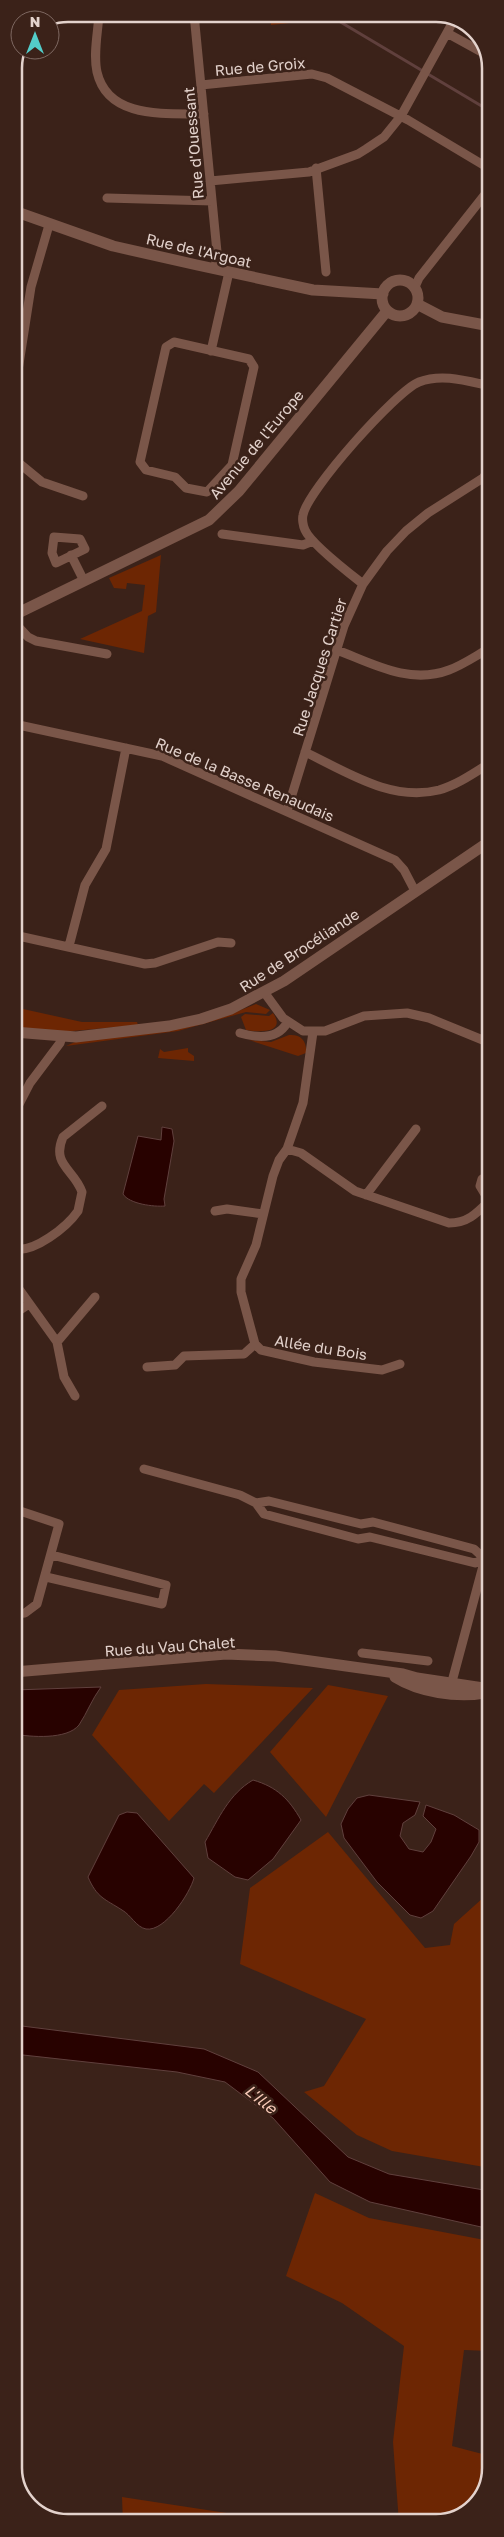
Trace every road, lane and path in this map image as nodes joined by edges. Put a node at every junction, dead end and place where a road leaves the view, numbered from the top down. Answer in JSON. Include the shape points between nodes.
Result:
{"nodes":[{"id":1,"x":99,"y":22,"type":"edge"},
{"id":2,"x":195,"y":22,"type":"edge"},
{"id":3,"x":451,"y":25,"type":"edge"},
{"id":4,"x":447,"y":32,"type":"junction"},
{"id":5,"x":478,"y":50,"type":"edge"},
{"id":6,"x":201,"y":85,"type":"junction"},
{"id":7,"x":204,"y":114,"type":"junction"},
{"id":8,"x":401,"y":116,"type":"junction"},
{"id":9,"x":482,"y":164,"type":"edge"},
{"id":10,"x":316,"y":168,"type":"junction"},
{"id":11,"x":210,"y":181,"type":"junction"},
{"id":12,"x":107,"y":198,"type":"dead end"},
{"id":13,"x":482,"y":198,"type":"edge"},
{"id":14,"x":212,"y":202,"type":"junction"},
{"id":15,"x":22,"y":214,"type":"edge"},
{"id":16,"x":49,"y":225,"type":"junction"},
{"id":17,"x":215,"y":269,"type":"junction"},
{"id":18,"x":229,"y":272,"type":"junction"},
{"id":19,"x":326,"y":272,"type":"dead end"},
{"id":20,"x":415,"y":287,"type":"junction"},
{"id":21,"x":382,"y":294,"type":"junction"},
{"id":22,"x":417,"y":304,"type":"junction"},
{"id":23,"x":388,"y":311,"type":"junction"},
{"id":24,"x":482,"y":324,"type":"edge"},
{"id":25,"x":22,"y":345,"type":"edge"},
{"id":26,"x":211,"y":351,"type":"junction"},
{"id":27,"x":482,"y":384,"type":"edge"},
{"id":28,"x":22,"y":466,"type":"edge"},
{"id":29,"x":482,"y":478,"type":"edge"},
{"id":30,"x":83,"y":496,"type":"dead end"},
{"id":31,"x":222,"y":534,"type":"dead end"},
{"id":32,"x":313,"y":540,"type":"junction"},
{"id":33,"x":71,"y":555,"type":"dead end"},
{"id":34,"x":84,"y":581,"type":"junction"},
{"id":35,"x":362,"y":584,"type":"junction"},
{"id":36,"x":22,"y":611,"type":"edge"},
{"id":37,"x":22,"y":631,"type":"edge"},
{"id":38,"x":337,"y":650,"type":"junction"},
{"id":39,"x":482,"y":652,"type":"edge"},
{"id":40,"x":108,"y":654,"type":"dead end"},
{"id":41,"x":22,"y":726,"type":"edge"},
{"id":42,"x":126,"y":748,"type":"junction"},
{"id":43,"x":305,"y":752,"type":"junction"},
{"id":44,"x":482,"y":767,"type":"edge"},
{"id":45,"x":287,"y":812,"type":"junction"},
{"id":46,"x":482,"y":845,"type":"edge"},
{"id":47,"x":415,"y":891,"type":"junction"},
{"id":48,"x":22,"y":937,"type":"edge"},
{"id":49,"x":231,"y":943,"type":"dead end"},
{"id":50,"x":70,"y":946,"type":"junction"},
{"id":51,"x":264,"y":992,"type":"junction"},
{"id":52,"x":287,"y":1023,"type":"junction"},
{"id":53,"x":313,"y":1032,"type":"junction"},
{"id":54,"x":22,"y":1033,"type":"edge"},
{"id":55,"x":240,"y":1033,"type":"dead end"},
{"id":56,"x":62,"y":1037,"type":"junction"},
{"id":57,"x":482,"y":1040,"type":"edge"},
{"id":58,"x":22,"y":1098,"type":"edge"},
{"id":59,"x":102,"y":1106,"type":"dead end"},
{"id":60,"x":416,"y":1129,"type":"dead end"},
{"id":61,"x":287,"y":1149,"type":"junction"},
{"id":62,"x":366,"y":1195,"type":"junction"},
{"id":63,"x":482,"y":1208,"type":"edge"},
{"id":64,"x":214,"y":1211,"type":"dead end"},
{"id":65,"x":263,"y":1214,"type":"junction"},
{"id":66,"x":22,"y":1251,"type":"edge"},
{"id":67,"x":22,"y":1294,"type":"edge"},
{"id":68,"x":95,"y":1297,"type":"dead end"},
{"id":69,"x":29,"y":1304,"type":"junction"},
{"id":70,"x":22,"y":1309,"type":"edge"},
{"id":71,"x":57,"y":1342,"type":"junction"},
{"id":72,"x":255,"y":1344,"type":"junction"},
{"id":73,"x":400,"y":1364,"type":"dead end"},
{"id":74,"x":148,"y":1367,"type":"dead end"},
{"id":75,"x":75,"y":1396,"type":"dead end"},
{"id":76,"x":144,"y":1470,"type":"dead end"},
{"id":77,"x":256,"y":1503,"type":"junction"},
{"id":78,"x":22,"y":1512,"type":"edge"},
{"id":79,"x":373,"y":1522,"type":"junction"},
{"id":80,"x":370,"y":1538,"type":"junction"},
{"id":81,"x":52,"y":1555,"type":"junction"},
{"id":82,"x":482,"y":1556,"type":"edge"},
{"id":83,"x":482,"y":1560,"type":"edge"},
{"id":84,"x":482,"y":1570,"type":"edge"},
{"id":85,"x":46,"y":1577,"type":"junction"},
{"id":86,"x":22,"y":1613,"type":"edge"},
{"id":87,"x":362,"y":1653,"type":"dead end"},
{"id":88,"x":388,"y":1656,"type":"junction"},
{"id":89,"x":428,"y":1661,"type":"dead end"},
{"id":90,"x":22,"y":1671,"type":"edge"},
{"id":91,"x":388,"y":1672,"type":"junction"},
{"id":92,"x":451,"y":1688,"type":"junction"},
{"id":93,"x":482,"y":1693,"type":"edge"}],
"edges":[{"from":1,"to":7,"type":"street","via":[[97,72],[111,95],[130,109],[143,112]]},
{"from":2,"to":6,"type":"street","name":"Rue d'Ouessant"},
{"from":3,"to":4,"type":"street"},
{"from":4,"to":5,"type":"street"},
{"from":4,"to":8,"type":"street"},
{"from":6,"to":7,"type":"street","name":"Rue d'Ouessant"},
{"from":6,"to":8,"type":"street","name":"Rue de Groix","via":[[312,74],[367,96]]},
{"from":7,"to":11,"type":"street","name":"Rue d'Ouessant"},
{"from":8,"to":9,"type":"street","name":"Rue de Groix"},
{"from":8,"to":10,"type":"street","via":[[384,137],[358,154]]},
{"from":10,"to":11,"type":"street","via":[[309,172]]},
{"from":10,"to":19,"type":"street"},
{"from":11,"to":14,"type":"street","name":"Rue d'Ouessant"},
{"from":12,"to":14,"type":"street"},
{"from":13,"to":20,"type":"street"},
{"from":14,"to":17,"type":"street","name":"Rue d'Ouessant","via":[[217,252]]},
{"from":15,"to":16,"type":"street","name":"Rue de l'Argoat"},
{"from":16,"to":17,"type":"street","name":"Rue de l'Argoat","via":[[113,246]]},
{"from":16,"to":25,"type":"street","via":[[31,287]]},
{"from":17,"to":18,"type":"street","name":"Rue de l'Argoat"},
{"from":18,"to":21,"type":"street","name":"Rue de l'Argoat","via":[[313,290]]},
{"from":18,"to":26,"type":"street"},
{"from":20,"to":21,"type":"street","via":[[405,281],[394,281]]},
{"from":20,"to":22,"type":"street"},
{"from":21,"to":23,"type":"street"},
{"from":22,"to":23,"type":"street","via":[[404,315]]},
{"from":22,"to":24,"type":"street","via":[[442,317]]},
{"from":23,"to":34,"type":"street","name":"Avenue de l'Europe","via":[[222,509],[193,530]]},
{"from":26,"to":26,"type":"street","via":[[174,342],[166,347],[140,462],[146,470],[175,477],[186,488],[206,492],[232,465],[254,367],[249,359]]},
{"from":27,"to":32,"type":"street","via":[[432,378],[418,382],[400,394],[327,476],[308,503],[303,521]]},
{"from":28,"to":30,"type":"street","via":[[42,482]]},
{"from":29,"to":35,"type":"street","name":"Rue Jacques Cartier","via":[[406,531]]},
{"from":31,"to":32,"type":"street","via":[[302,545]]},
{"from":32,"to":35,"type":"street"},
{"from":33,"to":34,"type":"street"},
{"from":34,"to":36,"type":"street","name":"Avenue de l'Europe"},
{"from":35,"to":38,"type":"street","name":"Rue Jacques Cartier"},
{"from":37,"to":40,"type":"street","via":[[36,641]]},
{"from":38,"to":39,"type":"street","via":[[398,674],[417,676],[451,669]]},
{"from":38,"to":43,"type":"street","name":"Rue Jacques Cartier"},
{"from":41,"to":42,"type":"street","name":"Rue de la Basse Renaudais"},
{"from":42,"to":45,"type":"street","name":"Rue de la Basse Renaudais","via":[[162,756]]},
{"from":42,"to":50,"type":"street","via":[[106,849],[86,885]]},
{"from":43,"to":44,"type":"street","via":[[390,791],[439,790]]},
{"from":43,"to":45,"type":"street","name":"Rue Jacques Cartier"},
{"from":45,"to":47,"type":"street","name":"Rue de la Basse Renaudais","via":[[395,860]]},
{"from":46,"to":47,"type":"street","name":"Rue de Brocéliande"},
{"from":47,"to":51,"type":"street","name":"Rue de Brocéliande"},
{"from":48,"to":50,"type":"street"},
{"from":49,"to":50,"type":"street","via":[[218,942],[145,964]]},
{"from":51,"to":52,"type":"street"},
{"from":51,"to":56,"type":"street","name":"Rue de Brocéliande","via":[[231,1009],[193,1021]]},
{"from":52,"to":53,"type":"street"},
{"from":52,"to":55,"type":"street","via":[[274,1035],[258,1037]]},
{"from":53,"to":57,"type":"street","via":[[325,1031],[364,1016],[408,1013]]},
{"from":53,"to":61,"type":"street","name":"Allée du Bois","via":[[307,1084]]},
{"from":54,"to":56,"type":"street","name":"Rue de Brocéliande"},
{"from":56,"to":58,"type":"street"},
{"from":59,"to":66,"type":"street","via":[[63,1137],[60,1144],[60,1160],[82,1192],[78,1211],[38,1245]]},
{"from":60,"to":62,"type":"street"},
{"from":61,"to":62,"type":"street","via":[[301,1153],[347,1186]]},
{"from":61,"to":65,"type":"street","name":"Allée du Bois","via":[[273,1176]]},
{"from":62,"to":63,"type":"street","via":[[449,1223],[470,1219]]},
{"from":64,"to":65,"type":"street","via":[[227,1209]]},
{"from":65,"to":72,"type":"street","name":"Allée du Bois","via":[[256,1245],[240,1285]]},
{"from":67,"to":69,"type":"street"},
{"from":68,"to":71,"type":"street"},
{"from":69,"to":70,"type":"street"},
{"from":69,"to":71,"type":"street"},
{"from":71,"to":75,"type":"street","via":[[64,1377]]},
{"from":72,"to":73,"type":"street","name":"Allée du Bois","via":[[269,1353],[314,1362],[382,1370]]},
{"from":72,"to":74,"type":"street","via":[[244,1354],[184,1356],[176,1365]]},
{"from":76,"to":77,"type":"street","via":[[240,1495]]},
{"from":77,"to":79,"type":"street","via":[[269,1501],[362,1524]]},
{"from":77,"to":80,"type":"street","via":[[264,1514],[358,1539]]},
{"from":78,"to":81,"type":"street","via":[[59,1524]]},
{"from":79,"to":80,"type":"street"},
{"from":79,"to":82,"type":"street","via":[[474,1549]]},
{"from":80,"to":83,"type":"street","via":[[475,1563]]},
{"from":81,"to":85,"type":"street"},
{"from":81,"to":85,"type":"street","via":[[166,1585],[162,1604]]},
{"from":84,"to":92,"type":"street"},
{"from":85,"to":86,"type":"street","via":[[36,1604]]},
{"from":87,"to":88,"type":"street"},
{"from":88,"to":89,"type":"street"},
{"from":88,"to":91,"type":"street"},
{"from":90,"to":91,"type":"street","name":"Rue du Vau Chalet","via":[[226,1654],[275,1656]]},
{"from":91,"to":92,"type":"street","name":"Rue du Vau Chalet","via":[[414,1686]]},
{"from":92,"to":93,"type":"street","name":"Rue du Vau Chalet","via":[[467,1696]]}]}
